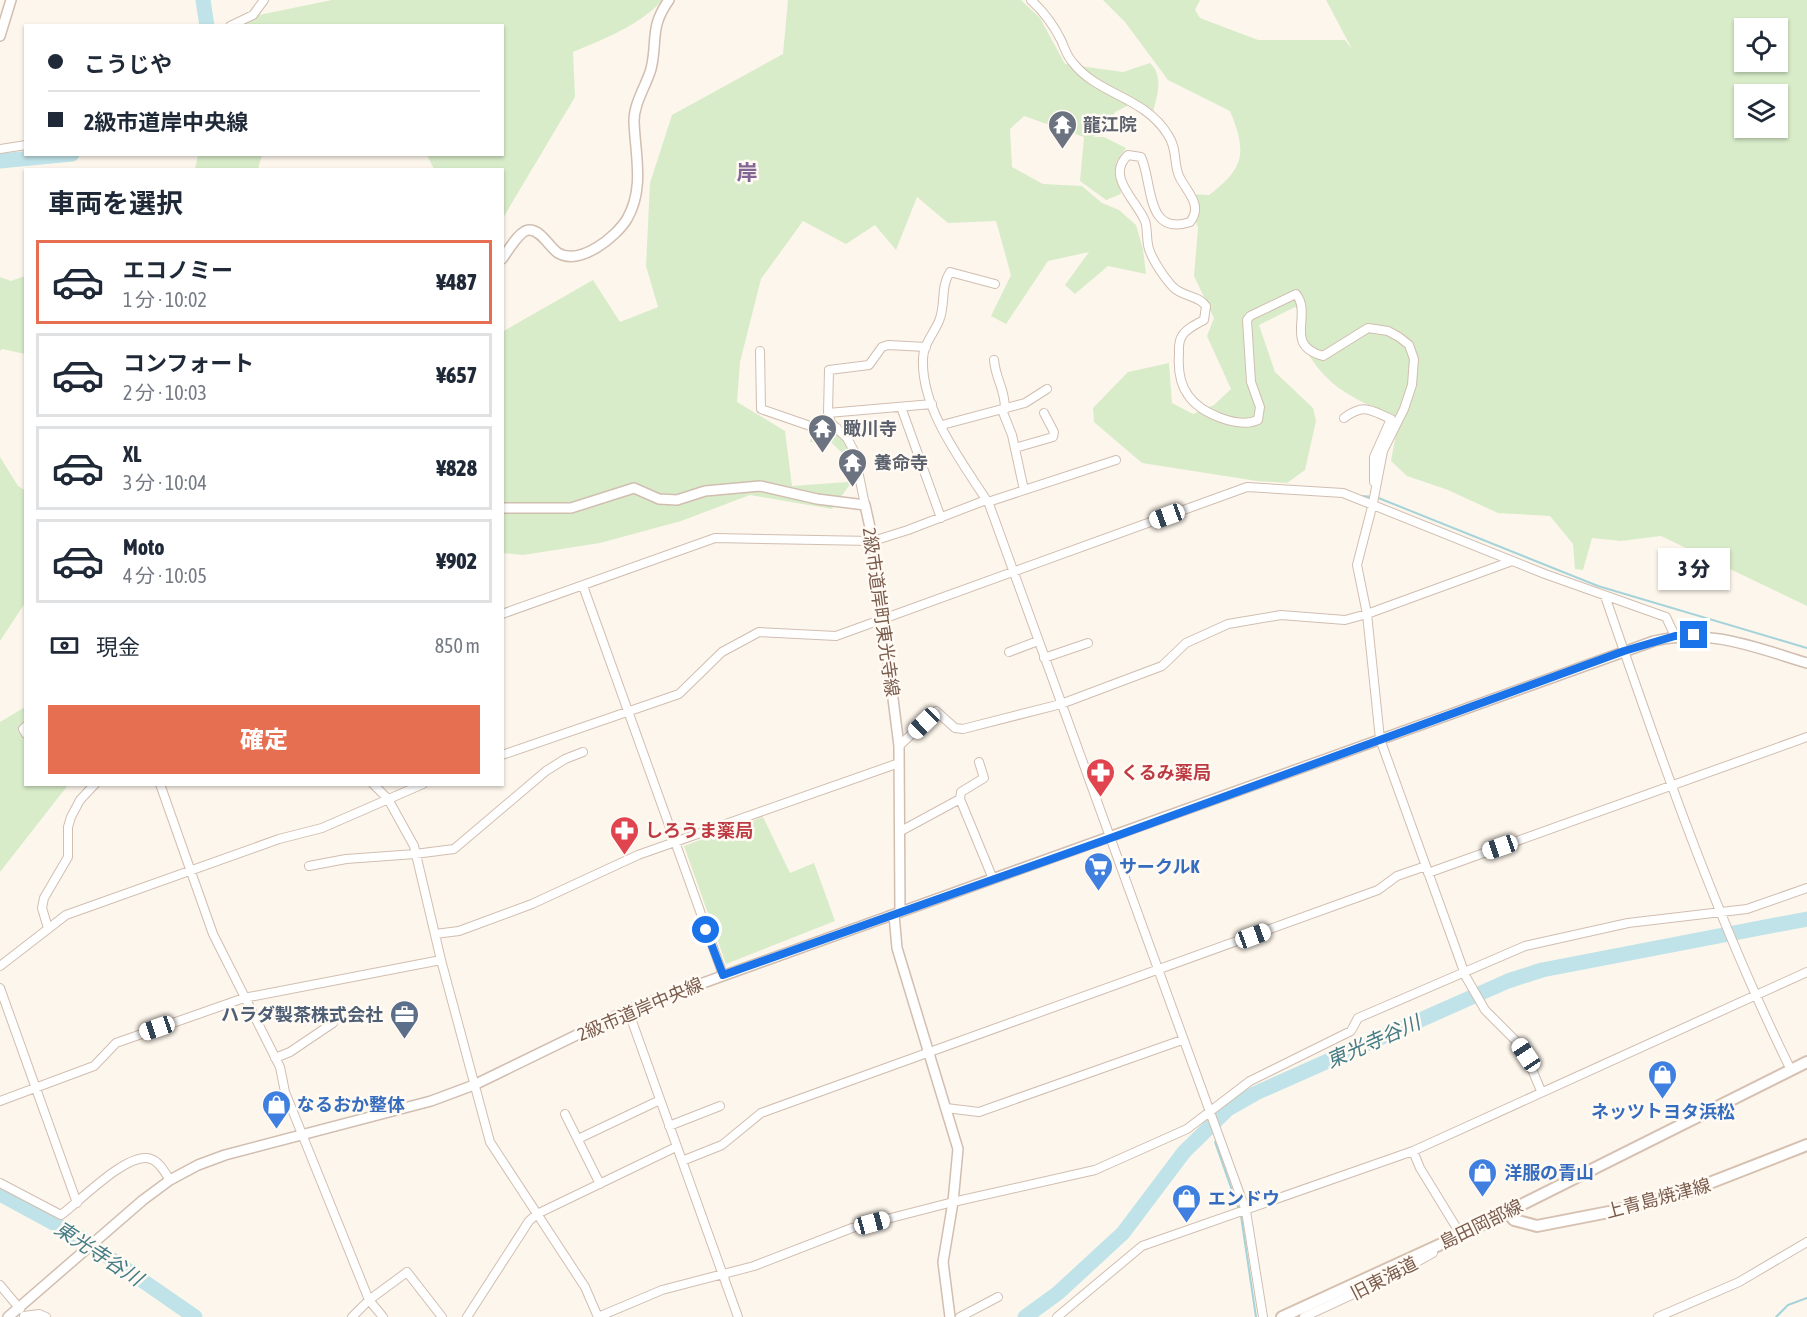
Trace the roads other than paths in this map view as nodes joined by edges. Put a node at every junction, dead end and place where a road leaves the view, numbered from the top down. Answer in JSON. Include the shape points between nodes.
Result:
{"nodes":[{"id":1,"x":10,"y":0,"type":"edge"},
{"id":2,"x":264,"y":0,"type":"edge"},
{"id":3,"x":669,"y":0,"type":"edge"},
{"id":4,"x":1031,"y":0,"type":"edge"},
{"id":5,"x":234,"y":24,"type":"edge"},
{"id":6,"x":0,"y":36,"type":"edge"},
{"id":7,"x":24,"y":145,"type":"edge"},
{"id":8,"x":0,"y":149,"type":"edge"},
{"id":9,"x":504,"y":256,"type":"edge"},
{"id":10,"x":995,"y":284,"type":"dead end"},
{"id":11,"x":926,"y":347,"type":"junction"},
{"id":12,"x":760,"y":351,"type":"dead end"},
{"id":13,"x":994,"y":360,"type":"dead end"},
{"id":14,"x":1047,"y":389,"type":"dead end"},
{"id":15,"x":932,"y":404,"type":"junction"},
{"id":16,"x":901,"y":407,"type":"junction"},
{"id":17,"x":1003,"y":409,"type":"junction"},
{"id":18,"x":828,"y":413,"type":"junction"},
{"id":19,"x":1044,"y":413,"type":"dead end"},
{"id":20,"x":1344,"y":418,"type":"dead end"},
{"id":21,"x":942,"y":425,"type":"junction"},
{"id":22,"x":837,"y":429,"type":"junction"},
{"id":23,"x":1016,"y":448,"type":"junction"},
{"id":24,"x":1116,"y":460,"type":"dead end"},
{"id":25,"x":1024,"y":490,"type":"junction"},
{"id":26,"x":1375,"y":492,"type":"junction"},
{"id":27,"x":987,"y":501,"type":"junction"},
{"id":28,"x":1373,"y":503,"type":"junction"},
{"id":29,"x":865,"y":505,"type":"junction"},
{"id":30,"x":504,"y":508,"type":"edge"},
{"id":31,"x":941,"y":518,"type":"junction"},
{"id":32,"x":873,"y":541,"type":"junction"},
{"id":33,"x":1512,"y":561,"type":"junction"},
{"id":34,"x":1013,"y":572,"type":"junction"},
{"id":35,"x":583,"y":586,"type":"junction"},
{"id":36,"x":1605,"y":596,"type":"junction"},
{"id":37,"x":504,"y":613,"type":"edge"},
{"id":38,"x":1367,"y":614,"type":"junction"},
{"id":39,"x":884,"y":618,"type":"junction"},
{"id":40,"x":1675,"y":636,"type":"junction"},
{"id":41,"x":1038,"y":641,"type":"junction"},
{"id":42,"x":1088,"y":643,"type":"dead end"},
{"id":43,"x":1624,"y":651,"type":"junction"},
{"id":44,"x":1009,"y":652,"type":"dead end"},
{"id":45,"x":1044,"y":658,"type":"junction"},
{"id":46,"x":1807,"y":663,"type":"edge"},
{"id":47,"x":1061,"y":704,"type":"junction"},
{"id":48,"x":628,"y":711,"type":"junction"},
{"id":49,"x":1807,"y":736,"type":"edge"},
{"id":50,"x":1380,"y":740,"type":"junction"},
{"id":51,"x":899,"y":746,"type":"junction"},
{"id":52,"x":583,"y":752,"type":"dead end"},
{"id":53,"x":504,"y":754,"type":"edge"},
{"id":54,"x":979,"y":762,"type":"dead end"},
{"id":55,"x":899,"y":763,"type":"junction"},
{"id":56,"x":93,"y":786,"type":"edge"},
{"id":57,"x":161,"y":786,"type":"edge"},
{"id":58,"x":374,"y":786,"type":"edge"},
{"id":59,"x":418,"y":786,"type":"edge"},
{"id":60,"x":1674,"y":786,"type":"junction"},
{"id":61,"x":388,"y":799,"type":"junction"},
{"id":62,"x":960,"y":799,"type":"junction"},
{"id":63,"x":899,"y":832,"type":"junction"},
{"id":64,"x":1108,"y":839,"type":"junction"},
{"id":65,"x":675,"y":842,"type":"junction"},
{"id":66,"x":415,"y":854,"type":"junction"},
{"id":67,"x":309,"y":866,"type":"dead end"},
{"id":68,"x":192,"y":869,"type":"junction"},
{"id":69,"x":1427,"y":870,"type":"junction"},
{"id":70,"x":993,"y":879,"type":"junction"},
{"id":71,"x":1807,"y":888,"type":"edge"},
{"id":72,"x":1719,"y":912,"type":"junction"},
{"id":73,"x":897,"y":913,"type":"junction"},
{"id":74,"x":48,"y":928,"type":"junction"},
{"id":75,"x":435,"y":934,"type":"junction"},
{"id":76,"x":441,"y":960,"type":"junction"},
{"id":77,"x":0,"y":966,"type":"edge"},
{"id":78,"x":1157,"y":971,"type":"junction"},
{"id":79,"x":1807,"y":972,"type":"edge"},
{"id":80,"x":723,"y":975,"type":"junction"},
{"id":81,"x":1466,"y":975,"type":"junction"},
{"id":82,"x":0,"y":988,"type":"edge"},
{"id":83,"x":1754,"y":996,"type":"junction"},
{"id":84,"x":244,"y":998,"type":"junction"},
{"id":85,"x":628,"y":1010,"type":"junction"},
{"id":86,"x":333,"y":1023,"type":"dead end"},
{"id":87,"x":1182,"y":1040,"type":"junction"},
{"id":88,"x":930,"y":1052,"type":"junction"},
{"id":89,"x":275,"y":1058,"type":"junction"},
{"id":90,"x":1807,"y":1062,"type":"edge"},
{"id":91,"x":1791,"y":1070,"type":"junction"},
{"id":92,"x":474,"y":1085,"type":"junction"},
{"id":93,"x":35,"y":1088,"type":"junction"},
{"id":94,"x":1541,"y":1091,"type":"junction"},
{"id":95,"x":660,"y":1100,"type":"junction"},
{"id":96,"x":0,"y":1101,"type":"edge"},
{"id":97,"x":720,"y":1106,"type":"dead end"},
{"id":98,"x":946,"y":1108,"type":"junction"},
{"id":99,"x":1210,"y":1113,"type":"junction"},
{"id":100,"x":565,"y":1114,"type":"dead end"},
{"id":101,"x":669,"y":1126,"type":"junction"},
{"id":102,"x":303,"y":1135,"type":"junction"},
{"id":103,"x":578,"y":1139,"type":"junction"},
{"id":104,"x":1807,"y":1145,"type":"edge"},
{"id":105,"x":676,"y":1147,"type":"junction"},
{"id":106,"x":1413,"y":1151,"type":"junction"},
{"id":107,"x":682,"y":1161,"type":"junction"},
{"id":108,"x":170,"y":1180,"type":"junction"},
{"id":109,"x":0,"y":1183,"type":"edge"},
{"id":110,"x":600,"y":1184,"type":"junction"},
{"id":111,"x":954,"y":1202,"type":"junction"},
{"id":112,"x":76,"y":1203,"type":"junction"},
{"id":113,"x":1246,"y":1211,"type":"junction"},
{"id":114,"x":1507,"y":1212,"type":"junction"},
{"id":115,"x":537,"y":1214,"type":"junction"},
{"id":116,"x":1461,"y":1234,"type":"junction"},
{"id":117,"x":1807,"y":1242,"type":"edge"},
{"id":118,"x":723,"y":1275,"type":"junction"},
{"id":119,"x":0,"y":1285,"type":"edge"},
{"id":120,"x":998,"y":1297,"type":"dead end"},
{"id":121,"x":369,"y":1300,"type":"junction"},
{"id":122,"x":23,"y":1314,"type":"edge"},
{"id":123,"x":8,"y":1317,"type":"edge"},
{"id":124,"x":46,"y":1317,"type":"edge"},
{"id":125,"x":352,"y":1317,"type":"edge"},
{"id":126,"x":383,"y":1317,"type":"edge"},
{"id":127,"x":442,"y":1317,"type":"edge"},
{"id":128,"x":467,"y":1317,"type":"edge"},
{"id":129,"x":598,"y":1317,"type":"edge"},
{"id":130,"x":738,"y":1317,"type":"edge"},
{"id":131,"x":950,"y":1317,"type":"edge"},
{"id":132,"x":960,"y":1317,"type":"edge"},
{"id":133,"x":1057,"y":1317,"type":"edge"},
{"id":134,"x":1263,"y":1317,"type":"edge"},
{"id":135,"x":1282,"y":1317,"type":"edge"},
{"id":136,"x":1304,"y":1317,"type":"edge"},
{"id":137,"x":1658,"y":1317,"type":"edge"}],
"edges":[{"from":1,"to":6,"type":"street"},
{"from":2,"to":5,"type":"street","via":[[253,15]]},
{"from":3,"to":9,"type":"street","via":[[658,15],[651,68],[635,113],[639,171],[627,219],[612,238],[578,255],[559,254],[531,230],[523,232]]},
{"from":4,"to":26,"type":"street","via":[[1053,27],[1075,66],[1087,77],[1141,107],[1173,144],[1178,176],[1194,202],[1190,222],[1179,226],[1161,219],[1154,209],[1141,157],[1128,155],[1123,159],[1120,177],[1145,220],[1149,249],[1159,267],[1173,287],[1206,306],[1204,320],[1182,334],[1179,343],[1181,381],[1199,406],[1242,423],[1258,420],[1260,407],[1251,382],[1247,320],[1296,294],[1300,299],[1300,335],[1313,354],[1323,356],[1368,328],[1388,331],[1409,345],[1414,359],[1412,385],[1383,451]]},
{"from":7,"to":8,"type":"street"},
{"from":10,"to":11,"type":"street","via":[[950,272],[944,281],[940,319]]},
{"from":11,"to":15,"type":"street","via":[[922,356],[924,380]]},
{"from":11,"to":18,"type":"street","via":[[888,345],[869,365],[829,370]]},
{"from":12,"to":22,"type":"street","via":[[762,409],[816,428]]},
{"from":13,"to":17,"type":"street","via":[[996,379],[1005,392]]},
{"from":14,"to":17,"type":"street","via":[[1025,403]]},
{"from":15,"to":16,"type":"street"},
{"from":15,"to":21,"type":"street"},
{"from":16,"to":18,"type":"street"},
{"from":16,"to":31,"type":"street"},
{"from":17,"to":21,"type":"street"},
{"from":17,"to":23,"type":"street"},
{"from":18,"to":22,"type":"street"},
{"from":19,"to":23,"type":"street","via":[[1053,436]]},
{"from":20,"to":26,"type":"street","via":[[1364,408],[1391,419],[1374,457]]},
{"from":21,"to":27,"type":"street"},
{"from":22,"to":29,"type":"street","via":[[854,451]]},
{"from":23,"to":25,"type":"street"},
{"from":24,"to":25,"type":"street"},
{"from":25,"to":27,"type":"street"},
{"from":26,"to":28,"type":"street"},
{"from":27,"to":31,"type":"street"},
{"from":27,"to":34,"type":"street"},
{"from":28,"to":33,"type":"street"},
{"from":28,"to":34,"type":"street","via":[[1343,493],[1247,487]]},
{"from":28,"to":38,"type":"street","via":[[1357,565]]},
{"from":29,"to":30,"type":"street","name":"2級市道岸町東光寺線","via":[[760,486],[705,490],[676,500],[659,499],[634,488],[571,508]]},
{"from":29,"to":32,"type":"street","name":"2級市道岸町東光寺線"},
{"from":31,"to":32,"type":"street"},
{"from":32,"to":35,"type":"street","via":[[715,538]]},
{"from":32,"to":39,"type":"street","name":"2級市道岸町東光寺線"},
{"from":33,"to":36,"type":"street"},
{"from":33,"to":38,"type":"street"},
{"from":34,"to":39,"type":"street"},
{"from":34,"to":41,"type":"street"},
{"from":35,"to":37,"type":"street"},
{"from":35,"to":48,"type":"street"},
{"from":36,"to":40,"type":"street","via":[[1666,617]]},
{"from":36,"to":43,"type":"street"},
{"from":38,"to":47,"type":"street","via":[[1345,620],[1281,615],[1228,624],[1185,643],[1162,666]]},
{"from":38,"to":50,"type":"street"},
{"from":39,"to":48,"type":"street","via":[[836,636],[759,632],[722,652],[680,694]]},
{"from":39,"to":51,"type":"street","name":"2級市道岸町東光寺線"},
{"from":40,"to":43,"type":"street","name":"2級市道岸中央線"},
{"from":40,"to":46,"type":"street","name":"2級市道岸中央線","via":[[1713,637]]},
{"from":41,"to":44,"type":"street"},
{"from":41,"to":45,"type":"street"},
{"from":42,"to":45,"type":"street"},
{"from":43,"to":50,"type":"street","name":"2級市道岸中央線"},
{"from":43,"to":60,"type":"street"},
{"from":45,"to":47,"type":"street"},
{"from":47,"to":51,"type":"street","via":[[963,729],[955,728],[936,711]]},
{"from":47,"to":64,"type":"street"},
{"from":48,"to":53,"type":"street"},
{"from":48,"to":65,"type":"street"},
{"from":49,"to":60,"type":"street"},
{"from":50,"to":64,"type":"street","name":"2級市道岸中央線"},
{"from":50,"to":69,"type":"street"},
{"from":51,"to":55,"type":"street","name":"2級市道岸町東光寺線"},
{"from":52,"to":66,"type":"street","via":[[546,771],[454,849]]},
{"from":54,"to":62,"type":"street","via":[[984,778],[961,792]]},
{"from":55,"to":63,"type":"street","name":"2級市道岸町東光寺線"},
{"from":55,"to":65,"type":"street"},
{"from":56,"to":74,"type":"street","via":[[71,817],[68,857],[44,898],[42,908]]},
{"from":57,"to":68,"type":"street"},
{"from":58,"to":61,"type":"street"},
{"from":59,"to":61,"type":"street"},
{"from":60,"to":69,"type":"street"},
{"from":60,"to":72,"type":"street"},
{"from":61,"to":66,"type":"street"},
{"from":61,"to":68,"type":"street","via":[[322,828]]},
{"from":62,"to":63,"type":"street"},
{"from":62,"to":70,"type":"street"},
{"from":63,"to":73,"type":"street","name":"2級市道岸町東光寺線"},
{"from":64,"to":70,"type":"street","name":"2級市道岸中央線"},
{"from":64,"to":78,"type":"street"},
{"from":65,"to":75,"type":"street","via":[[459,932]]},
{"from":65,"to":80,"type":"street"},
{"from":66,"to":67,"type":"street"},
{"from":66,"to":75,"type":"street"},
{"from":68,"to":74,"type":"street","via":[[66,915]]},
{"from":68,"to":84,"type":"street","via":[[213,934]]},
{"from":69,"to":78,"type":"street","via":[[1397,876],[1378,891]]},
{"from":69,"to":81,"type":"street"},
{"from":70,"to":73,"type":"street","name":"2級市道岸中央線"},
{"from":71,"to":72,"type":"street","via":[[1747,909]]},
{"from":72,"to":81,"type":"street","via":[[1628,922],[1547,940],[1525,946]]},
{"from":72,"to":83,"type":"street"},
{"from":73,"to":80,"type":"street","name":"2級市道岸中央線"},
{"from":73,"to":88,"type":"street","name":"2級市道岸町東光寺線","via":[[897,948]]},
{"from":74,"to":77,"type":"street"},
{"from":75,"to":76,"type":"street"},
{"from":76,"to":84,"type":"street"},
{"from":76,"to":92,"type":"street"},
{"from":78,"to":87,"type":"street"},
{"from":78,"to":88,"type":"street"},
{"from":79,"to":83,"type":"street"},
{"from":80,"to":85,"type":"street","name":"2級市道岸中央線"},
{"from":81,"to":94,"type":"street","via":[[1485,1010],[1518,1043]]},
{"from":81,"to":99,"type":"street","via":[[1359,1018],[1351,1030],[1250,1082]]},
{"from":82,"to":93,"type":"street"},
{"from":83,"to":91,"type":"street"},
{"from":83,"to":94,"type":"street"},
{"from":84,"to":89,"type":"street"},
{"from":84,"to":93,"type":"street","via":[[116,1043],[94,1066]]},
{"from":85,"to":92,"type":"street","name":"2級市道岸中央線"},
{"from":85,"to":95,"type":"street"},
{"from":86,"to":89,"type":"street"},
{"from":87,"to":98,"type":"street","via":[[979,1112]]},
{"from":87,"to":99,"type":"street"},
{"from":88,"to":98,"type":"street","name":"2級市道岸町東光寺線"},
{"from":88,"to":107,"type":"street","via":[[761,1113],[722,1145]]},
{"from":89,"to":102,"type":"street"},
{"from":90,"to":91,"type":"main road","name":"島田岡部線"},
{"from":91,"to":114,"type":"main road","name":"島田岡部線"},
{"from":92,"to":102,"type":"street","name":"2級市道岸中央線","via":[[431,1101]]},
{"from":92,"to":115,"type":"street","via":[[490,1142]]},
{"from":93,"to":96,"type":"street"},
{"from":93,"to":112,"type":"street"},
{"from":94,"to":106,"type":"street"},
{"from":95,"to":101,"type":"street"},
{"from":95,"to":103,"type":"street"},
{"from":97,"to":101,"type":"street"},
{"from":98,"to":111,"type":"street","name":"2級市道岸町東光寺線","via":[[958,1149]]},
{"from":99,"to":111,"type":"street","via":[[1187,1129],[1095,1170]]},
{"from":99,"to":113,"type":"street"},
{"from":100,"to":103,"type":"street"},
{"from":101,"to":105,"type":"street"},
{"from":102,"to":108,"type":"street","name":"2級市道岸中央線","via":[[225,1155]]},
{"from":102,"to":121,"type":"street"},
{"from":103,"to":110,"type":"street"},
{"from":104,"to":114,"type":"main road","name":"上青島焼津線","via":[[1699,1188],[1614,1211],[1537,1226],[1514,1220]]},
{"from":105,"to":107,"type":"street"},
{"from":105,"to":110,"type":"street"},
{"from":106,"to":113,"type":"street"},
{"from":106,"to":116,"type":"street"},
{"from":107,"to":118,"type":"street"},
{"from":108,"to":112,"type":"street","via":[[151,1159],[130,1159]]},
{"from":108,"to":122,"type":"street","name":"2級市道岸中央線","via":[[104,1234]]},
{"from":109,"to":112,"type":"street","via":[[62,1215]]},
{"from":110,"to":115,"type":"street"},
{"from":111,"to":118,"type":"street","via":[[852,1228]]},
{"from":111,"to":131,"type":"street","name":"2級市道岸町東光寺線","via":[[943,1262]]},
{"from":113,"to":133,"type":"street","via":[[1142,1246]]},
{"from":113,"to":134,"type":"street"},
{"from":114,"to":116,"type":"main road","name":"島田岡部線"},
{"from":115,"to":128,"type":"street"},
{"from":115,"to":129,"type":"street","via":[[585,1287]]},
{"from":116,"to":135,"type":"main road","name":"島田岡部線"},
{"from":116,"to":136,"type":"street","name":"旧東海道","via":[[1388,1278]]},
{"from":117,"to":137,"type":"street","via":[[1739,1282]]},
{"from":118,"to":129,"type":"street","via":[[662,1290]]},
{"from":118,"to":130,"type":"street"},
{"from":119,"to":122,"type":"street"},
{"from":120,"to":132,"type":"street"},
{"from":121,"to":125,"type":"street"},
{"from":121,"to":126,"type":"street"},
{"from":121,"to":127,"type":"street","via":[[407,1272]]},
{"from":122,"to":123,"type":"street","name":"2級市道岸中央線"},
{"from":122,"to":124,"type":"street"}]}
